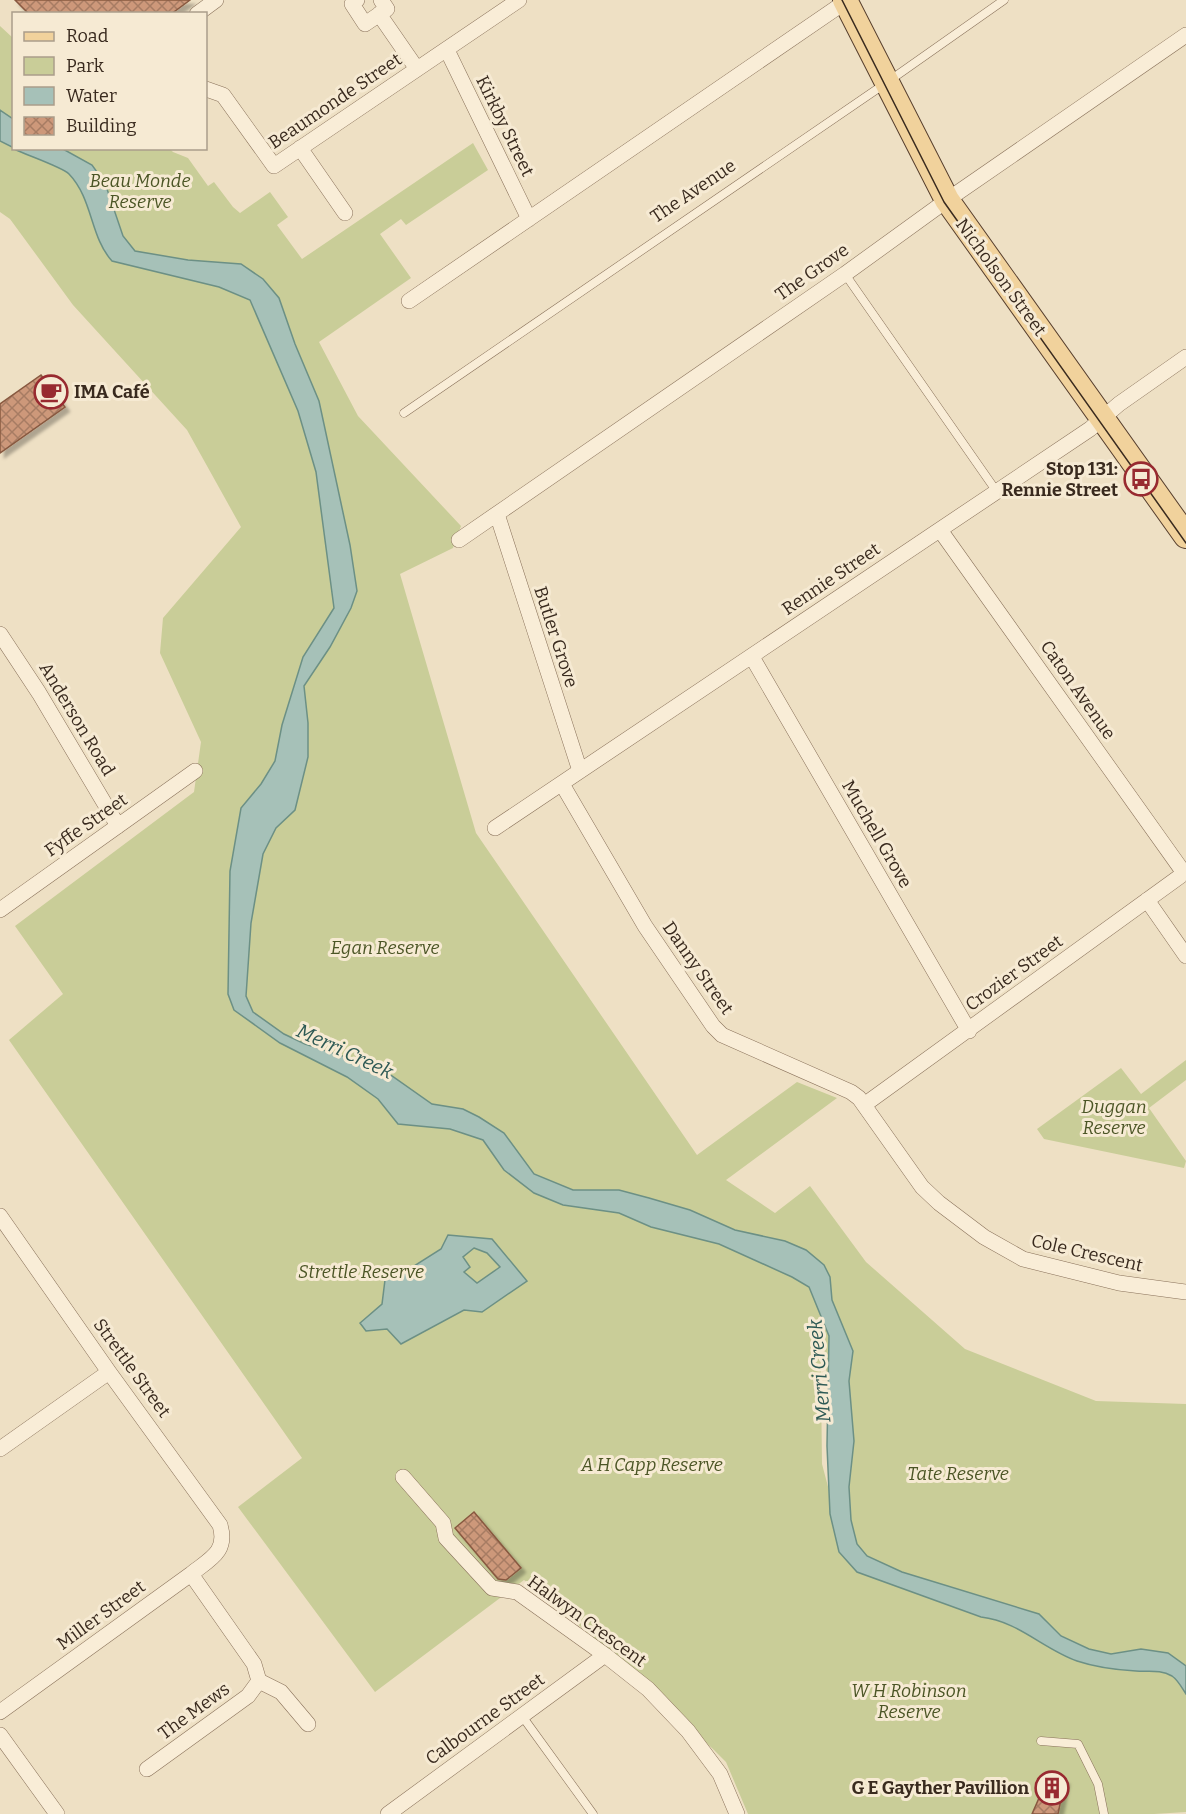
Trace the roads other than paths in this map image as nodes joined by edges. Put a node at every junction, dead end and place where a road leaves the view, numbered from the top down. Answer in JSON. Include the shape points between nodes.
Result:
{"nodes":[{"id":1,"x":216,"y":0,"type":"edge"},
{"id":2,"x":357,"y":0,"type":"edge"},
{"id":3,"x":519,"y":0,"type":"edge"},
{"id":4,"x":846,"y":0,"type":"edge"},
{"id":5,"x":1004,"y":0,"type":"edge"},
{"id":6,"x":380,"y":7,"type":"edge"},
{"id":7,"x":200,"y":12,"type":"edge"},
{"id":8,"x":1186,"y":35,"type":"edge"},
{"id":9,"x":447,"y":50,"type":"junction"},
{"id":10,"x":417,"y":69,"type":"junction"},
{"id":11,"x":886,"y":82,"type":"junction"},
{"id":12,"x":207,"y":88,"type":"edge"},
{"id":13,"x":300,"y":148,"type":"junction"},
{"id":14,"x":947,"y":200,"type":"junction"},
{"id":15,"x":345,"y":213,"type":"dead end"},
{"id":16,"x":529,"y":219,"type":"junction"},
{"id":17,"x":845,"y":274,"type":"junction"},
{"id":18,"x":409,"y":301,"type":"dead end"},
{"id":19,"x":1186,"y":357,"type":"edge"},
{"id":20,"x":404,"y":413,"type":"dead end"},
{"id":21,"x":1102,"y":418,"type":"junction"},
{"id":22,"x":997,"y":492,"type":"junction"},
{"id":23,"x":496,"y":514,"type":"junction"},
{"id":24,"x":940,"y":530,"type":"junction"},
{"id":25,"x":1186,"y":536,"type":"edge"},
{"id":26,"x":459,"y":540,"type":"dead end"},
{"id":27,"x":0,"y":634,"type":"edge"},
{"id":28,"x":752,"y":657,"type":"junction"},
{"id":29,"x":195,"y":771,"type":"dead end"},
{"id":30,"x":580,"y":771,"type":"junction"},
{"id":31,"x":562,"y":784,"type":"junction"},
{"id":32,"x":118,"y":826,"type":"junction"},
{"id":33,"x":495,"y":828,"type":"dead end"},
{"id":34,"x":1185,"y":872,"type":"edge"},
{"id":35,"x":1147,"y":900,"type":"junction"},
{"id":36,"x":0,"y":910,"type":"edge"},
{"id":37,"x":1186,"y":956,"type":"edge"},
{"id":38,"x":969,"y":1031,"type":"junction"},
{"id":39,"x":864,"y":1106,"type":"junction"},
{"id":40,"x":0,"y":1216,"type":"edge"},
{"id":41,"x":1186,"y":1292,"type":"edge"},
{"id":42,"x":109,"y":1372,"type":"junction"},
{"id":43,"x":0,"y":1449,"type":"edge"},
{"id":44,"x":403,"y":1477,"type":"dead end"},
{"id":45,"x":222,"y":1546,"type":"joint"},
{"id":46,"x":191,"y":1574,"type":"junction"},
{"id":47,"x":605,"y":1655,"type":"junction"},
{"id":48,"x":259,"y":1681,"type":"junction"},
{"id":49,"x":0,"y":1712,"type":"edge"},
{"id":50,"x":522,"y":1716,"type":"junction"},
{"id":51,"x":308,"y":1724,"type":"dead end"},
{"id":52,"x":0,"y":1735,"type":"edge"},
{"id":53,"x":1041,"y":1741,"type":"dead end"},
{"id":54,"x":147,"y":1769,"type":"dead end"},
{"id":55,"x":57,"y":1814,"type":"edge"},
{"id":56,"x":388,"y":1814,"type":"edge"},
{"id":57,"x":593,"y":1814,"type":"edge"},
{"id":58,"x":737,"y":1814,"type":"edge"},
{"id":59,"x":1104,"y":1814,"type":"edge"}],
"edges":[{"from":1,"to":7,"type":"street"},
{"from":2,"to":6,"type":"street","via":[[352,4],[365,24]]},
{"from":3,"to":9,"type":"street","name":"Beaumonde Street"},
{"from":4,"to":11,"type":"main road","name":"Nicholson Street"},
{"from":4,"to":16,"type":"street"},
{"from":5,"to":11,"type":"lane","name":"The Avenue"},
{"from":6,"to":10,"type":"street"},
{"from":8,"to":14,"type":"street","name":"The Grove"},
{"from":9,"to":10,"type":"street","name":"Beaumonde Street"},
{"from":9,"to":16,"type":"street","name":"Kirkby Street"},
{"from":10,"to":13,"type":"street","name":"Beaumonde Street"},
{"from":11,"to":14,"type":"main road","name":"Nicholson Street"},
{"from":11,"to":20,"type":"lane","name":"The Avenue"},
{"from":12,"to":13,"type":"street","name":"Beaumonde Street","via":[[223,95],[274,166]]},
{"from":13,"to":15,"type":"street"},
{"from":14,"to":17,"type":"street","name":"The Grove"},
{"from":14,"to":21,"type":"main road","name":"Nicholson Street"},
{"from":16,"to":18,"type":"street"},
{"from":17,"to":22,"type":"lane"},
{"from":17,"to":23,"type":"street","name":"The Grove"},
{"from":19,"to":21,"type":"street","name":"Rennie Street"},
{"from":21,"to":22,"type":"street","name":"Rennie Street"},
{"from":21,"to":25,"type":"main road","name":"Nicholson Street"},
{"from":22,"to":24,"type":"street","name":"Rennie Street"},
{"from":23,"to":26,"type":"street","name":"The Grove"},
{"from":23,"to":30,"type":"street","name":"Butler Grove"},
{"from":24,"to":28,"type":"street","name":"Rennie Street"},
{"from":24,"to":34,"type":"street","name":"Caton Avenue"},
{"from":27,"to":32,"type":"street","name":"Anderson Road"},
{"from":28,"to":30,"type":"street","name":"Rennie Street"},
{"from":28,"to":38,"type":"street","name":"Muchell Grove"},
{"from":29,"to":32,"type":"street","name":"Fyffe Street"},
{"from":30,"to":31,"type":"street","name":"Rennie Street"},
{"from":31,"to":33,"type":"street","name":"Rennie Street"},
{"from":31,"to":39,"type":"street","name":"Danny Street","via":[[645,926],[712,1026],[728,1038],[851,1092]]},
{"from":32,"to":36,"type":"street","name":"Fyffe Street"},
{"from":34,"to":35,"type":"street","name":"Crozier Street"},
{"from":35,"to":37,"type":"street"},
{"from":35,"to":38,"type":"street","name":"Crozier Street"},
{"from":38,"to":39,"type":"street","name":"Crozier Street"},
{"from":39,"to":41,"type":"street","name":"Cole Crescent","via":[[927,1192],[984,1237],[1032,1263],[1119,1283]]},
{"from":40,"to":42,"type":"street","name":"Strettle Street"},
{"from":42,"to":43,"type":"street"},
{"from":42,"to":45,"type":"street","name":"Strettle Street","via":[[220,1525]]},
{"from":44,"to":47,"type":"street","name":"Halwyn Crescent","via":[[443,1522],[446,1538],[492,1588],[517,1592]]},
{"from":45,"to":46,"type":"street","name":"Miller Street"},
{"from":46,"to":48,"type":"street","via":[[254,1664]]},
{"from":46,"to":49,"type":"street","name":"Miller Street"},
{"from":47,"to":50,"type":"street","name":"Calbourne Street"},
{"from":47,"to":58,"type":"street","name":"Halwyn Crescent","via":[[648,1689],[688,1731],[720,1774]]},
{"from":48,"to":51,"type":"street","via":[[281,1692]]},
{"from":48,"to":54,"type":"street","name":"The Mews","via":[[248,1696]]},
{"from":50,"to":56,"type":"street","name":"Calbourne Street"},
{"from":50,"to":57,"type":"lane"},
{"from":52,"to":55,"type":"street"},
{"from":53,"to":59,"type":"lane","via":[[1078,1744],[1098,1784]]}]}
